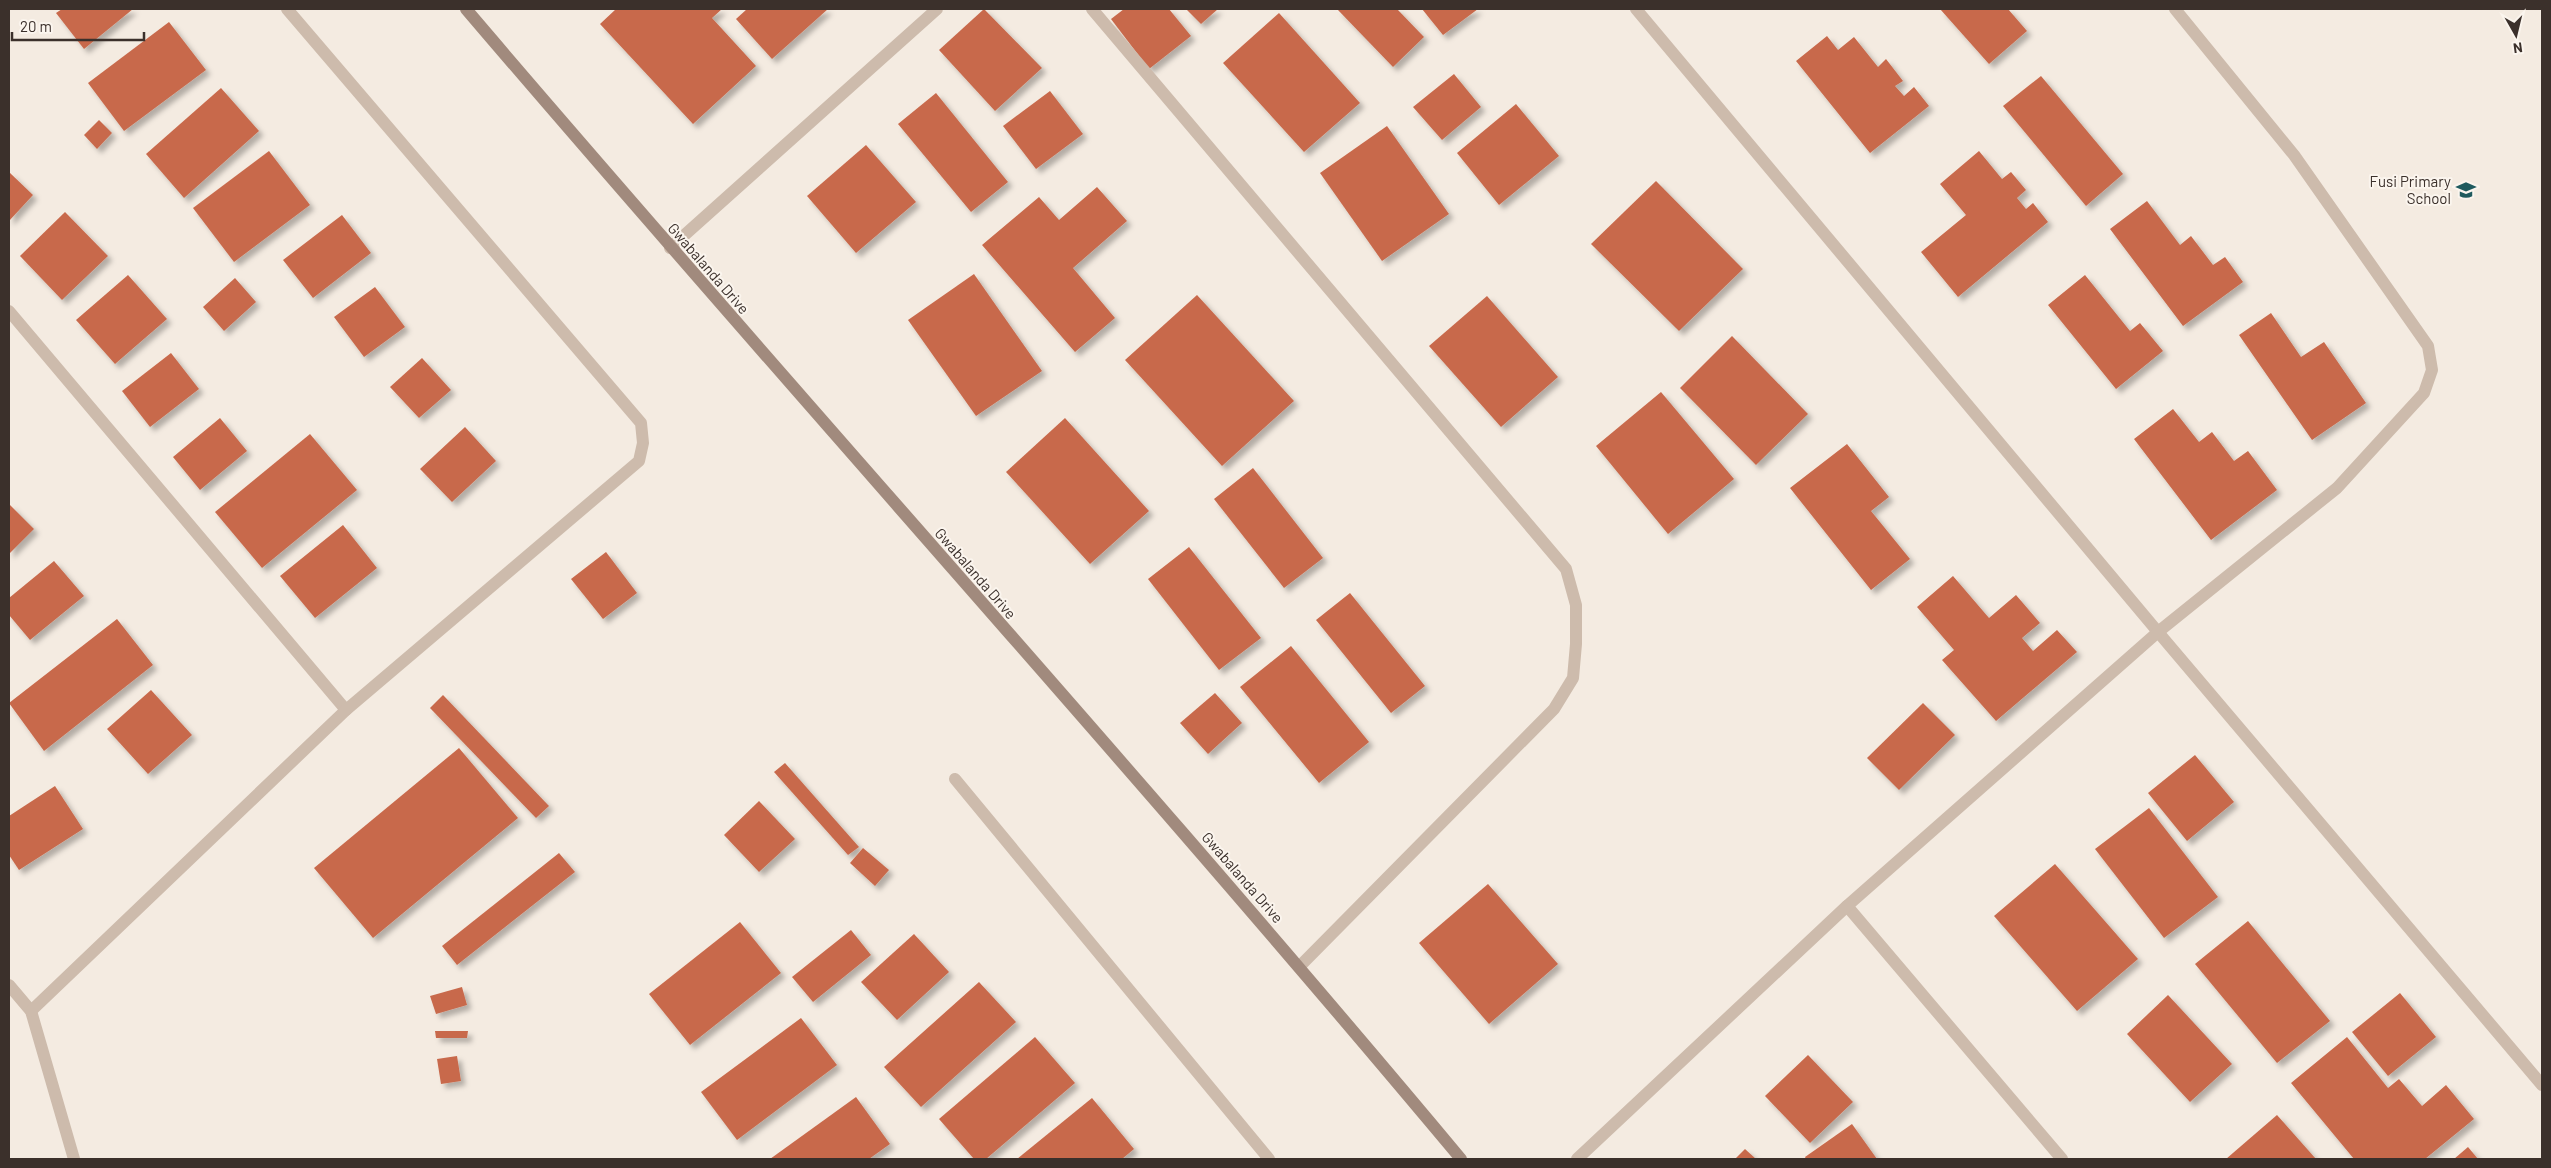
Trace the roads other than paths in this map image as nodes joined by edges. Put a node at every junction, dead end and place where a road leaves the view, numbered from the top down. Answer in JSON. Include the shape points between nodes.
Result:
{"nodes":[{"id":1,"x":287,"y":9,"type":"edge"},
{"id":2,"x":466,"y":9,"type":"edge"},
{"id":3,"x":937,"y":9,"type":"edge"},
{"id":4,"x":1092,"y":9,"type":"edge"},
{"id":5,"x":1636,"y":9,"type":"edge"},
{"id":6,"x":2175,"y":9,"type":"edge"},
{"id":7,"x":670,"y":248,"type":"junction"},
{"id":8,"x":9,"y":311,"type":"edge"},
{"id":9,"x":2158,"y":632,"type":"junction"},
{"id":10,"x":346,"y":710,"type":"junction"},
{"id":11,"x":955,"y":779,"type":"dead end"},
{"id":12,"x":1847,"y":906,"type":"junction"},
{"id":13,"x":1300,"y":966,"type":"junction"},
{"id":14,"x":9,"y":985,"type":"edge"},
{"id":15,"x":31,"y":1011,"type":"junction"},
{"id":16,"x":2542,"y":1085,"type":"edge"},
{"id":17,"x":74,"y":1159,"type":"edge"},
{"id":18,"x":1269,"y":1159,"type":"edge"},
{"id":19,"x":1461,"y":1159,"type":"edge"},
{"id":20,"x":1577,"y":1159,"type":"edge"},
{"id":21,"x":2062,"y":1159,"type":"edge"}],
"edges":[{"from":1,"to":10,"type":"street","via":[[641,423],[643,443],[639,461]]},
{"from":2,"to":7,"type":"street","name":"Gwabalanda Drive"},
{"from":3,"to":7,"type":"street"},
{"from":4,"to":13,"type":"street","via":[[1566,569],[1576,605],[1573,678],[1554,709]]},
{"from":5,"to":9,"type":"street"},
{"from":6,"to":9,"type":"street","via":[[2294,155],[2428,346],[2432,370],[2424,393],[2337,488]]},
{"from":7,"to":13,"type":"street","name":"Gwabalanda Drive"},
{"from":8,"to":10,"type":"street"},
{"from":9,"to":12,"type":"street"},
{"from":9,"to":16,"type":"street"},
{"from":10,"to":15,"type":"street"},
{"from":11,"to":18,"type":"street"},
{"from":12,"to":20,"type":"street"},
{"from":12,"to":21,"type":"street"},
{"from":13,"to":19,"type":"street","name":"Gwabalanda Drive"},
{"from":14,"to":15,"type":"street"},
{"from":15,"to":17,"type":"street"}]}
